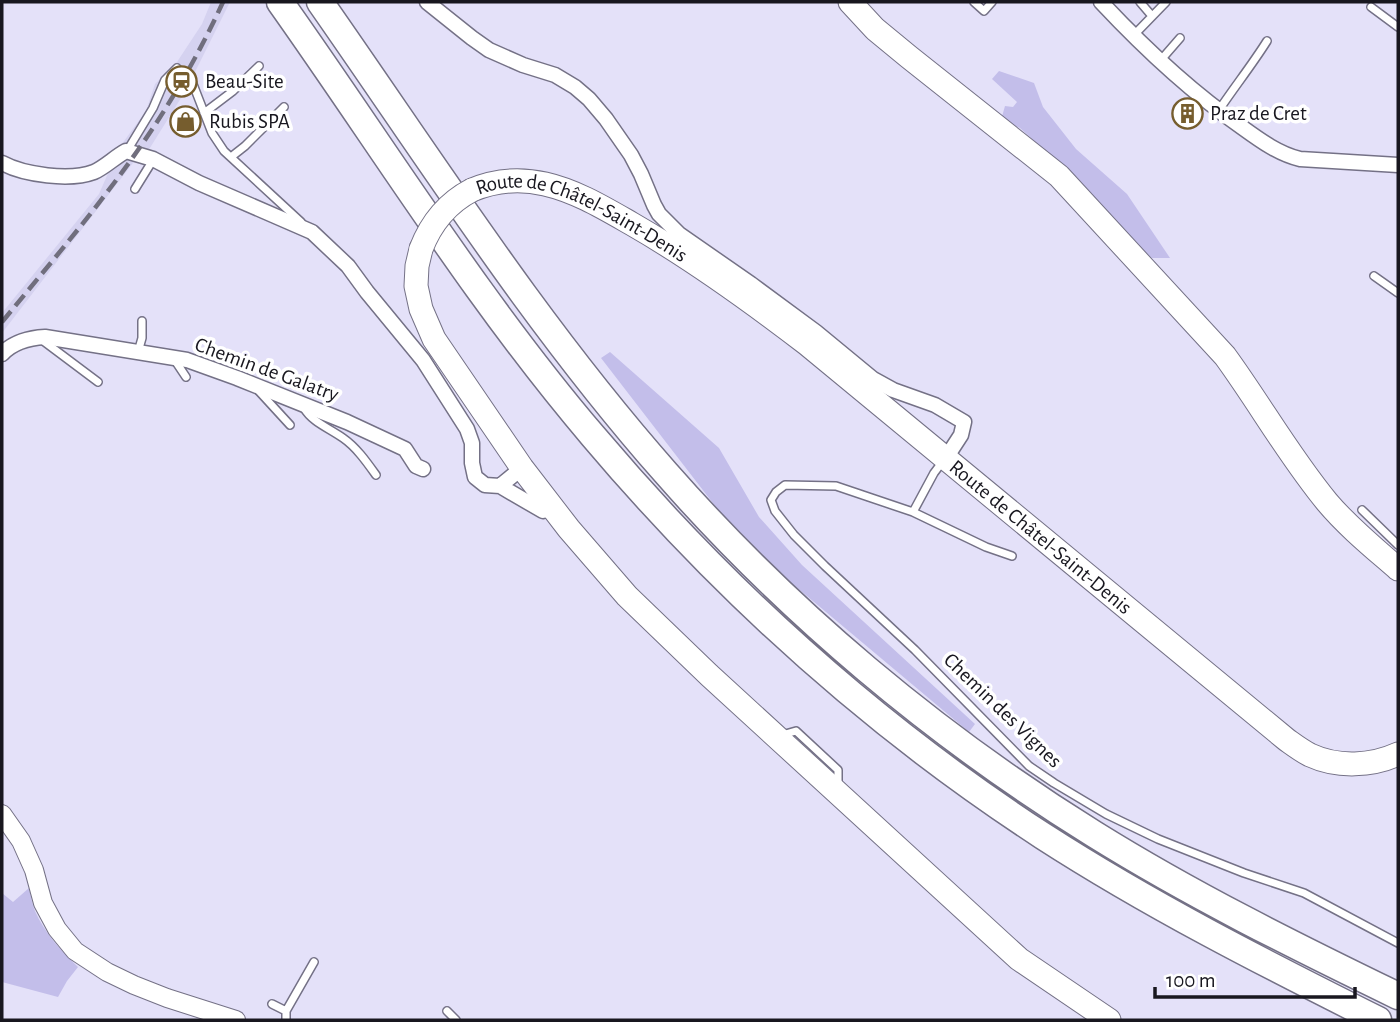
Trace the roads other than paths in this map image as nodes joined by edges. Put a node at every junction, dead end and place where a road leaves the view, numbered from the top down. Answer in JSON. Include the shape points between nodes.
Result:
{"nodes":[{"id":1,"x":279,"y":2,"type":"edge"},
{"id":2,"x":320,"y":2,"type":"edge"},
{"id":3,"x":427,"y":2,"type":"edge"},
{"id":4,"x":850,"y":2,"type":"edge"},
{"id":5,"x":974,"y":2,"type":"edge"},
{"id":6,"x":992,"y":2,"type":"edge"},
{"id":7,"x":1101,"y":2,"type":"edge"},
{"id":8,"x":1140,"y":2,"type":"edge"},
{"id":9,"x":1166,"y":2,"type":"edge"},
{"id":10,"x":1371,"y":7,"type":"dead end"},
{"id":11,"x":1152,"y":16,"type":"junction"},
{"id":12,"x":1398,"y":27,"type":"edge"},
{"id":13,"x":1133,"y":36,"type":"junction"},
{"id":14,"x":1181,"y":38,"type":"dead end"},
{"id":15,"x":1267,"y":40,"type":"dead end"},
{"id":16,"x":1159,"y":61,"type":"junction"},
{"id":17,"x":259,"y":66,"type":"dead end"},
{"id":18,"x":177,"y":68,"type":"dead end"},
{"id":19,"x":191,"y":79,"type":"dead end"},
{"id":20,"x":284,"y":107,"type":"dead end"},
{"id":21,"x":1219,"y":110,"type":"junction"},
{"id":22,"x":204,"y":113,"type":"junction"},
{"id":23,"x":127,"y":151,"type":"junction"},
{"id":24,"x":231,"y":157,"type":"junction"},
{"id":25,"x":153,"y":159,"type":"junction"},
{"id":26,"x":2,"y":163,"type":"edge"},
{"id":27,"x":1398,"y":165,"type":"edge"},
{"id":28,"x":135,"y":189,"type":"dead end"},
{"id":29,"x":312,"y":232,"type":"junction"},
{"id":30,"x":1374,"y":276,"type":"dead end"},
{"id":31,"x":1398,"y":293,"type":"edge"},
{"id":32,"x":142,"y":321,"type":"dead end"},
{"id":33,"x":39,"y":338,"type":"junction"},
{"id":34,"x":138,"y":352,"type":"junction"},
{"id":35,"x":2,"y":354,"type":"edge"},
{"id":36,"x":174,"y":358,"type":"junction"},
{"id":37,"x":186,"y":377,"type":"dead end"},
{"id":38,"x":98,"y":382,"type":"dead end"},
{"id":39,"x":256,"y":385,"type":"junction"},
{"id":40,"x":302,"y":404,"type":"junction"},
{"id":41,"x":290,"y":425,"type":"dead end"},
{"id":42,"x":946,"y":458,"type":"junction"},
{"id":43,"x":523,"y":468,"type":"junction"},
{"id":44,"x":423,"y":469,"type":"dead end"},
{"id":45,"x":376,"y":475,"type":"dead end"},
{"id":46,"x":500,"y":486,"type":"junction"},
{"id":47,"x":553,"y":509,"type":"junction"},
{"id":48,"x":1362,"y":510,"type":"dead end"},
{"id":49,"x":913,"y":512,"type":"junction"},
{"id":50,"x":1398,"y":545,"type":"edge"},
{"id":51,"x":1012,"y":556,"type":"dead end"},
{"id":52,"x":1398,"y":569,"type":"edge"},
{"id":53,"x":1398,"y":754,"type":"edge"},
{"id":54,"x":2,"y":814,"type":"edge"},
{"id":55,"x":1398,"y":943,"type":"edge"},
{"id":56,"x":314,"y":962,"type":"dead end"},
{"id":57,"x":1398,"y":996,"type":"edge"},
{"id":58,"x":272,"y":1004,"type":"dead end"},
{"id":59,"x":286,"y":1011,"type":"junction"},
{"id":60,"x":447,"y":1011,"type":"dead end"},
{"id":61,"x":236,"y":1020,"type":"edge"},
{"id":62,"x":286,"y":1020,"type":"edge"},
{"id":63,"x":456,"y":1020,"type":"edge"},
{"id":64,"x":1109,"y":1020,"type":"edge"},
{"id":65,"x":1378,"y":1020,"type":"edge"}],
"edges":[{"from":1,"to":65,"type":"highway","via":[[523,349],[668,522],[772,626],[892,728],[1042,835],[1263,963]]},
{"from":2,"to":57,"type":"highway","via":[[489,248],[575,363],[666,474],[792,601],[954,738],[1093,834],[1221,908]]},
{"from":3,"to":42,"type":"street","via":[[489,50],[555,75],[583,93],[620,137],[659,214],[687,240],[816,332],[873,379],[964,422]]},
{"from":4,"to":52,"type":"main road","via":[[884,36],[1059,176],[1224,356],[1328,504]]},
{"from":5,"to":6,"type":"lane","via":[[984,11]]},
{"from":7,"to":13,"type":"street"},
{"from":8,"to":11,"type":"lane"},
{"from":9,"to":11,"type":"lane"},
{"from":10,"to":12,"type":"lane"},
{"from":11,"to":13,"type":"lane"},
{"from":13,"to":16,"type":"street"},
{"from":14,"to":16,"type":"lane"},
{"from":15,"to":21,"type":"lane"},
{"from":16,"to":21,"type":"street"},
{"from":17,"to":22,"type":"lane"},
{"from":18,"to":23,"type":"lane","via":[[165,80]]},
{"from":19,"to":22,"type":"lane"},
{"from":20,"to":24,"type":"lane"},
{"from":21,"to":27,"type":"street","via":[[1287,156]]},
{"from":22,"to":24,"type":"lane","via":[[212,133]]},
{"from":23,"to":25,"type":"street"},
{"from":23,"to":26,"type":"street","via":[[86,174],[59,176]]},
{"from":24,"to":29,"type":"lane"},
{"from":25,"to":28,"type":"lane"},
{"from":25,"to":29,"type":"street"},
{"from":29,"to":46,"type":"street","via":[[348,266],[423,360],[467,429],[475,477],[485,485]]},
{"from":30,"to":31,"type":"lane"},
{"from":32,"to":34,"type":"lane"},
{"from":33,"to":34,"type":"street","name":"Chemin de Galatry"},
{"from":33,"to":35,"type":"street","name":"Chemin de Galatry","via":[[8,347]]},
{"from":33,"to":38,"type":"lane"},
{"from":34,"to":36,"type":"street","name":"Chemin de Galatry"},
{"from":36,"to":37,"type":"lane"},
{"from":36,"to":39,"type":"street","name":"Chemin de Galatry"},
{"from":39,"to":40,"type":"street","name":"Chemin de Galatry"},
{"from":39,"to":41,"type":"lane"},
{"from":40,"to":44,"type":"street","name":"Chemin de Galatry","via":[[405,449]]},
{"from":40,"to":45,"type":"lane","via":[[308,416],[344,438]]},
{"from":42,"to":43,"type":"main road","name":"Route de Châtel-Saint-Denis","bridge":true,"via":[[807,344],[679,252],[562,188],[506,180],[472,190],[444,211],[421,249],[416,286],[434,339]]},
{"from":42,"to":49,"type":"lane"},
{"from":42,"to":53,"type":"main road","name":"Route de Châtel-Saint-Denis","via":[[1303,750],[1334,762],[1357,764]]},
{"from":43,"to":46,"type":"street"},
{"from":43,"to":47,"type":"main road","name":"Route de Châtel-Saint-Denis"},
{"from":46,"to":47,"type":"street","via":[[543,511]]},
{"from":47,"to":64,"type":"main road","name":"Route de Châtel-Saint-Denis","via":[[627,596],[1019,960]]},
{"from":48,"to":50,"type":"lane"},
{"from":49,"to":51,"type":"lane","name":"Chemin des Vignes"},
{"from":49,"to":55,"type":"lane","name":"Chemin des Vignes","via":[[836,486],[785,485],[771,500],[794,535],[1029,766],[1116,819],[1304,893]]},
{"from":54,"to":61,"type":"street","via":[[21,841],[43,903],[75,951],[134,985]]},
{"from":56,"to":59,"type":"lane"},
{"from":58,"to":59,"type":"lane"},
{"from":59,"to":62,"type":"lane"},
{"from":60,"to":63,"type":"lane"}]}
